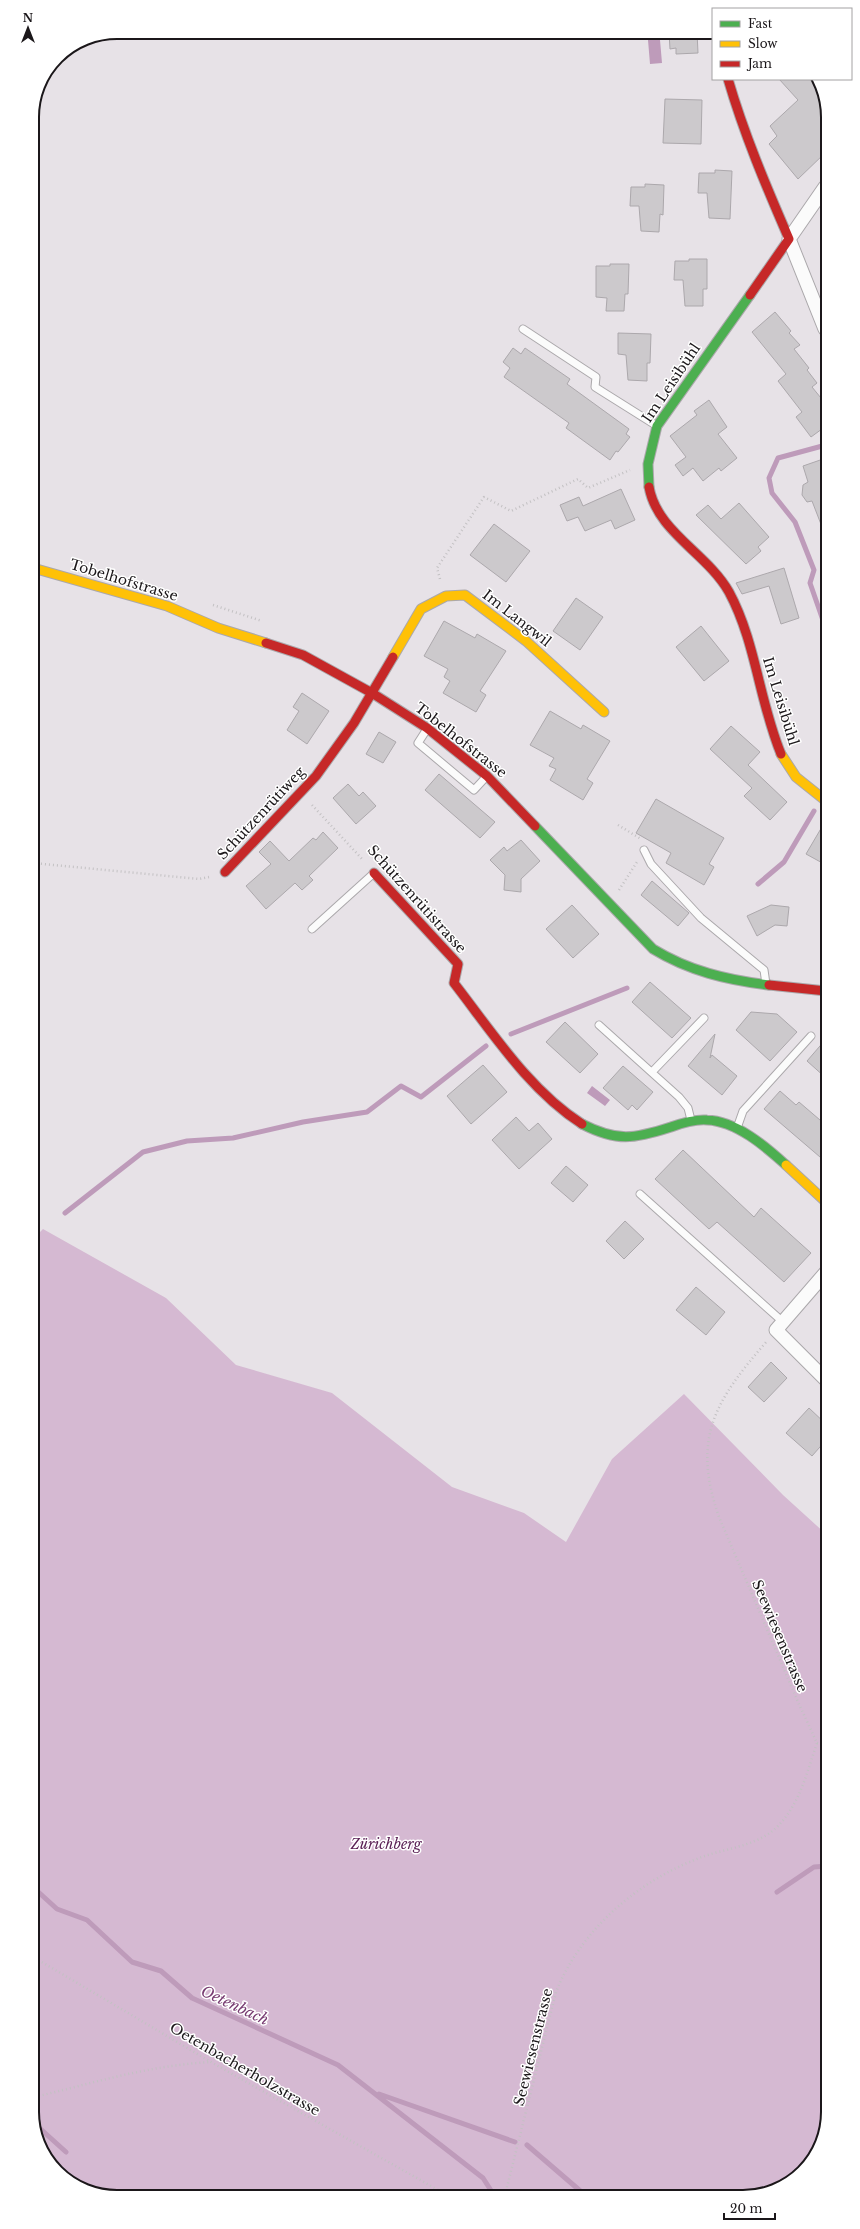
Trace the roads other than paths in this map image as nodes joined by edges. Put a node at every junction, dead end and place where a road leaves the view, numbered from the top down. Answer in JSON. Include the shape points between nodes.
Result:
{"nodes":[{"id":1,"x":728,"y":80,"type":"edge"},
{"id":2,"x":821,"y":193,"type":"edge"},
{"id":3,"x":789,"y":240,"type":"junction"},
{"id":4,"x":821,"y":319,"type":"edge"},
{"id":5,"x":523,"y":329,"type":"dead end"},
{"id":6,"x":657,"y":426,"type":"junction"},
{"id":7,"x":39,"y":570,"type":"edge"},
{"id":8,"x":372,"y":693,"type":"junction"},
{"id":9,"x":604,"y":712,"type":"dead end"},
{"id":10,"x":427,"y":728,"type":"junction"},
{"id":11,"x":487,"y":776,"type":"junction"},
{"id":12,"x":821,"y":798,"type":"edge"},
{"id":13,"x":644,"y":850,"type":"dead end"},
{"id":14,"x":225,"y":872,"type":"road end"},
{"id":15,"x":374,"y":873,"type":"joint"},
{"id":16,"x":312,"y":929,"type":"dead end"},
{"id":17,"x":766,"y":985,"type":"junction"},
{"id":18,"x":821,"y":990,"type":"edge"},
{"id":19,"x":704,"y":1018,"type":"dead end"},
{"id":20,"x":599,"y":1025,"type":"dead end"},
{"id":21,"x":811,"y":1036,"type":"dead end"},
{"id":22,"x":652,"y":1072,"type":"junction"},
{"id":23,"x":691,"y":1120,"type":"junction"},
{"id":24,"x":737,"y":1128,"type":"junction"},
{"id":25,"x":640,"y":1194,"type":"dead end"},
{"id":26,"x":821,"y":1198,"type":"edge"},
{"id":27,"x":821,"y":1278,"type":"edge"},
{"id":28,"x":780,"y":1326,"type":"junction"},
{"id":29,"x":821,"y":1374,"type":"edge"}],
"edges":[{"from":1,"to":3,"type":"street","via":[[749,144]]},
{"from":2,"to":3,"type":"street"},
{"from":3,"to":4,"type":"street"},
{"from":3,"to":6,"type":"street","name":"Im Leisibühl"},
{"from":5,"to":6,"type":"lane","via":[[596,377],[595,387]]},
{"from":6,"to":12,"type":"street","name":"Im Leisibühl","via":[[649,449],[647,467],[653,503],[671,530],[719,576],[750,645],[769,720],[788,766],[806,787]]},
{"from":7,"to":8,"type":"street","name":"Tobelhofstrasse","via":[[167,606],[218,628],[304,655]]},
{"from":8,"to":9,"type":"street","name":"Im Langwil","via":[[421,609],[446,596],[465,595],[526,641]]},
{"from":8,"to":10,"type":"street","name":"Tobelhofstrasse"},
{"from":8,"to":14,"type":"street","name":"Schützenrütiweg","via":[[346,736],[316,776]]},
{"from":10,"to":11,"type":"street","name":"Tobelhofstrasse"},
{"from":10,"to":11,"type":"lane","via":[[418,743],[474,790]]},
{"from":11,"to":17,"type":"street","name":"Tobelhofstrasse","via":[[662,956],[706,973]]},
{"from":13,"to":17,"type":"lane","via":[[651,864],[701,918],[764,970]]},
{"from":15,"to":16,"type":"lane"},
{"from":15,"to":23,"type":"street","name":"Schützenrütistrasse","via":[[458,964],[454,983],[516,1061],[582,1126],[602,1134],[626,1138],[650,1134]]},
{"from":17,"to":18,"type":"street","name":"Tobelhofstrasse"},
{"from":19,"to":22,"type":"lane"},
{"from":20,"to":22,"type":"lane"},
{"from":21,"to":24,"type":"lane","via":[[743,1111]]},
{"from":22,"to":23,"type":"lane","via":[[688,1108]]},
{"from":23,"to":24,"type":"street","name":"Schützenrütistrasse","via":[[711,1120]]},
{"from":24,"to":26,"type":"street","name":"Schützenrütistrasse","via":[[751,1136]]},
{"from":25,"to":28,"type":"lane"},
{"from":27,"to":28,"type":"street"},
{"from":28,"to":29,"type":"street"}]}
